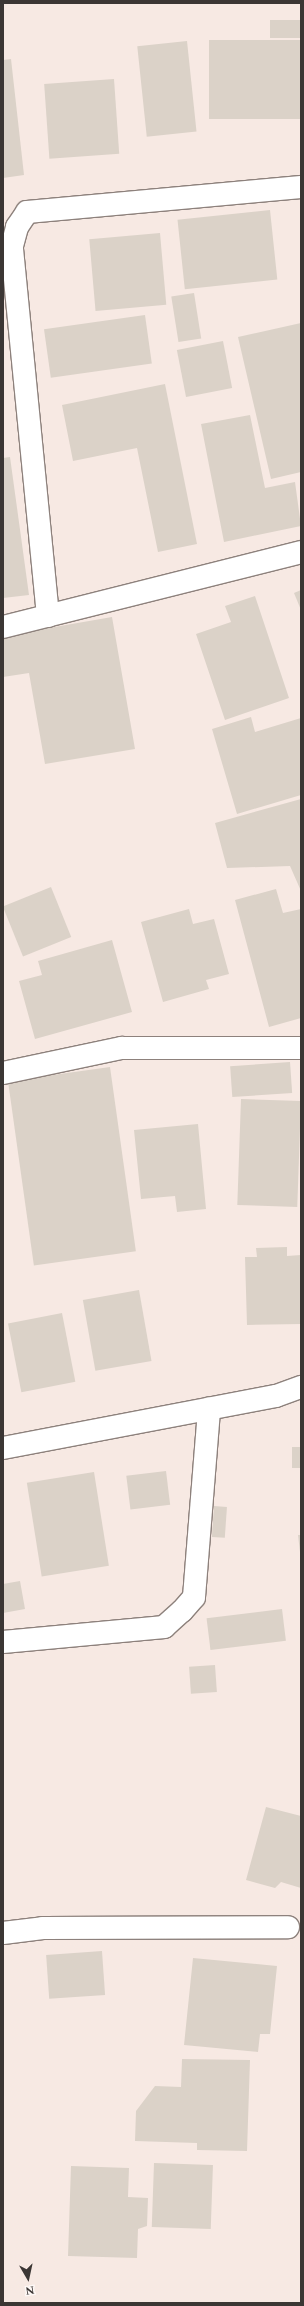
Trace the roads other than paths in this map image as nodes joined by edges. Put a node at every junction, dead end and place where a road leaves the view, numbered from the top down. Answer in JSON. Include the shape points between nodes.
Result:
{"nodes":[{"id":1,"x":301,"y":187,"type":"edge"},
{"id":2,"x":301,"y":552,"type":"edge"},
{"id":3,"x":48,"y":616,"type":"junction"},
{"id":4,"x":3,"y":627,"type":"edge"},
{"id":5,"x":301,"y":1048,"type":"edge"},
{"id":6,"x":3,"y":1074,"type":"edge"},
{"id":7,"x":301,"y":1387,"type":"edge"},
{"id":8,"x":209,"y":1409,"type":"junction"},
{"id":9,"x":3,"y":1448,"type":"edge"},
{"id":10,"x":3,"y":1642,"type":"edge"},
{"id":11,"x":288,"y":1927,"type":"dead end"},
{"id":12,"x":3,"y":1933,"type":"edge"}],
"edges":[{"from":1,"to":3,"type":"street","via":[[27,212],[17,228],[12,246]]},
{"from":2,"to":3,"type":"street"},
{"from":3,"to":4,"type":"street"},
{"from":5,"to":6,"type":"street","via":[[122,1048]]},
{"from":7,"to":8,"type":"street","via":[[276,1396]]},
{"from":8,"to":9,"type":"street"},
{"from":8,"to":10,"type":"street","via":[[194,1597],[182,1611],[164,1627]]},
{"from":11,"to":12,"type":"street","via":[[43,1928]]}]}
